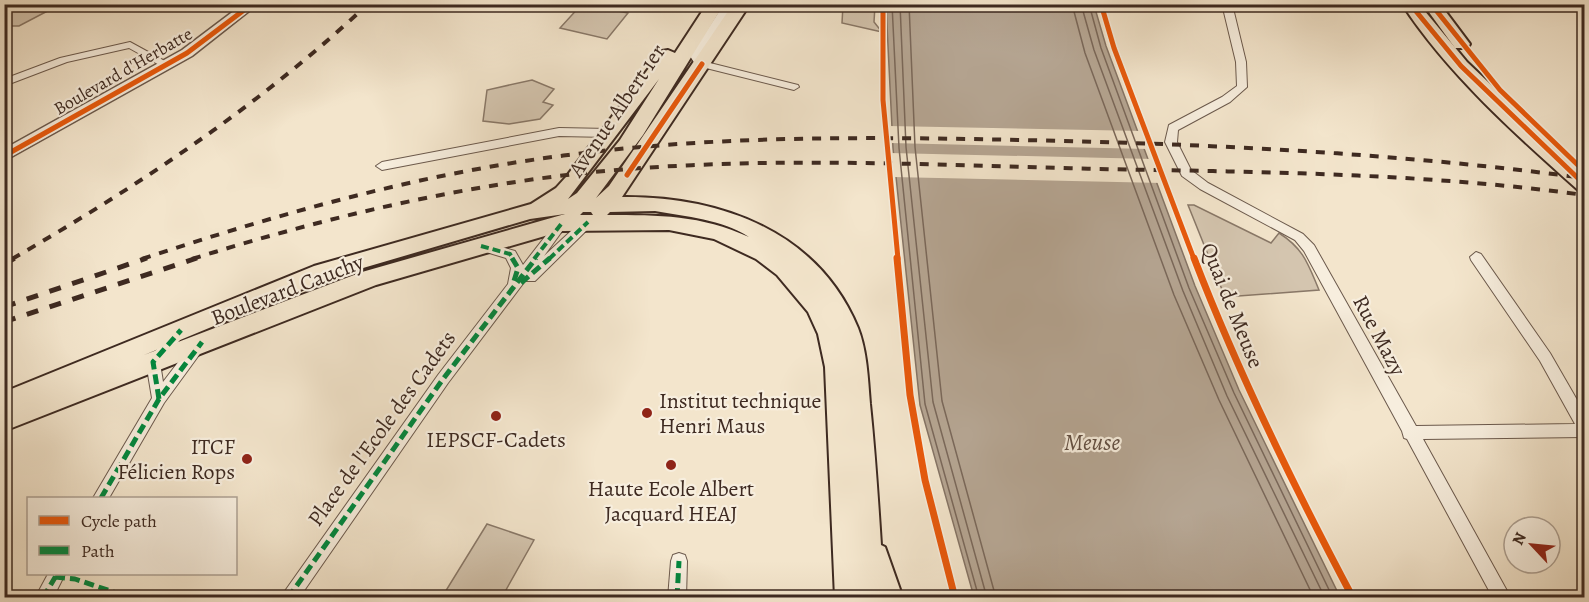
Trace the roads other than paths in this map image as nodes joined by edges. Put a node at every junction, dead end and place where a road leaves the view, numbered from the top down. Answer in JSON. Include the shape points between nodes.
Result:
{"nodes":[{"id":1,"x":252,"y":4,"type":"edge"},
{"id":2,"x":731,"y":4,"type":"edge"},
{"id":3,"x":742,"y":4,"type":"edge"},
{"id":4,"x":1227,"y":4,"type":"edge"},
{"id":5,"x":1410,"y":4,"type":"edge"},
{"id":6,"x":1431,"y":4,"type":"edge"},
{"id":7,"x":710,"y":12,"type":"edge"},
{"id":8,"x":702,"y":64,"type":"junction"},
{"id":9,"x":167,"y":65,"type":"junction"},
{"id":10,"x":4,"y":84,"type":"edge"},
{"id":11,"x":794,"y":87,"type":"dead end"},
{"id":12,"x":609,"y":133,"type":"junction"},
{"id":13,"x":4,"y":156,"type":"edge"},
{"id":14,"x":382,"y":166,"type":"dead end"},
{"id":15,"x":1584,"y":171,"type":"edge"},
{"id":16,"x":627,"y":175,"type":"junction"},
{"id":17,"x":1584,"y":184,"type":"edge"},
{"id":18,"x":607,"y":203,"type":"junction"},
{"id":19,"x":655,"y":204,"type":"junction"},
{"id":20,"x":531,"y":213,"type":"junction"},
{"id":21,"x":583,"y":213,"type":"junction"},
{"id":22,"x":562,"y":223,"type":"junction"},
{"id":23,"x":481,"y":246,"type":"junction"},
{"id":24,"x":1476,"y":257,"type":"dead end"},
{"id":25,"x":513,"y":287,"type":"junction"},
{"id":26,"x":191,"y":336,"type":"junction"},
{"id":27,"x":153,"y":362,"type":"junction"},
{"id":28,"x":159,"y":399,"type":"junction"},
{"id":29,"x":4,"y":403,"type":"edge"},
{"id":30,"x":4,"y":420,"type":"edge"},
{"id":31,"x":1584,"y":425,"type":"edge"},
{"id":32,"x":1584,"y":430,"type":"edge"},
{"id":33,"x":1409,"y":433,"type":"junction"},
{"id":34,"x":102,"y":497,"type":"edge"},
{"id":35,"x":867,"y":538,"type":"junction"},
{"id":36,"x":679,"y":561,"type":"dead end"},
{"id":37,"x":56,"y":575,"type":"edge"},
{"id":38,"x":43,"y":597,"type":"edge"},
{"id":39,"x":288,"y":597,"type":"edge"},
{"id":40,"x":677,"y":597,"type":"edge"},
{"id":41,"x":849,"y":597,"type":"edge"},
{"id":42,"x":870,"y":597,"type":"edge"},
{"id":43,"x":890,"y":597,"type":"edge"},
{"id":44,"x":1503,"y":597,"type":"edge"}],
"edges":[{"from":1,"to":9,"type":"street","name":"Boulevard d'Herbatte"},
{"from":2,"to":8,"type":"street","name":"Avenue Albert 1er","via":[[698,56]]},
{"from":3,"to":8,"type":"main road","name":"Avenue Albert 1er"},
{"from":4,"to":33,"type":"street","name":"Rue Mazy","via":[[1241,62],[1242,87],[1235,95],[1173,128],[1171,142],[1186,173],[1299,237],[1309,248]]},
{"from":5,"to":17,"type":"main road","via":[[1461,66]]},
{"from":6,"to":15,"type":"main road","via":[[1500,90]]},
{"from":7,"to":12,"type":"main road","name":"Avenue Albert 1er","via":[[670,52]]},
{"from":7,"to":21,"type":"main road","name":"Avenue Albert 1er"},
{"from":8,"to":11,"type":"street"},
{"from":8,"to":16,"type":"main road","name":"Avenue Albert 1er"},
{"from":9,"to":10,"type":"street","via":[[130,45],[64,60]]},
{"from":9,"to":13,"type":"street","name":"Boulevard d'Herbatte"},
{"from":12,"to":14,"type":"street","via":[[559,132]]},
{"from":12,"to":20,"type":"main road","name":"Avenue Albert 1er","via":[[563,193]]},
{"from":16,"to":18,"type":"main road","name":"Avenue Albert 1er"},
{"from":16,"to":19,"type":"main road","via":[[638,191]]},
{"from":18,"to":19,"type":"main road"},
{"from":18,"to":21,"type":"main road","name":"Avenue Albert 1er"},
{"from":19,"to":35,"type":"main road","via":[[715,214],[748,226],[796,258],[831,300],[847,328],[855,369]]},
{"from":20,"to":21,"type":"main road","name":"Boulevard Cauchy"},
{"from":20,"to":26,"type":"main road","name":"Boulevard Cauchy","via":[[322,272]]},
{"from":21,"to":22,"type":"main road","name":"Boulevard Cauchy"},
{"from":21,"to":25,"type":"street","name":"Place de l'Ecole des Cadets","via":[[531,276]]},
{"from":21,"to":41,"type":"main road","via":[[669,222],[718,232],[764,253],[785,269],[817,307],[830,334],[837,367]]},
{"from":22,"to":23,"type":"main road","name":"Boulevard Cauchy"},
{"from":22,"to":25,"type":"street","name":"Place de l'Ecole des Cadets"},
{"from":23,"to":25,"type":"street","via":[[510,254],[518,268]]},
{"from":23,"to":26,"type":"main road","name":"Boulevard Cauchy"},
{"from":24,"to":31,"type":"street","via":[[1545,357]]},
{"from":25,"to":39,"type":"street","name":"Place de l'Ecole des Cadets"},
{"from":26,"to":27,"type":"main road","name":"Boulevard Cauchy"},
{"from":26,"to":28,"type":"street"},
{"from":26,"to":29,"type":"main road","name":"Boulevard Cauchy"},
{"from":27,"to":28,"type":"street"},
{"from":27,"to":30,"type":"main road","name":"Boulevard Cauchy"},
{"from":28,"to":34,"type":"street"},
{"from":32,"to":33,"type":"street"},
{"from":33,"to":44,"type":"street","name":"Rue Mazy"},
{"from":35,"to":42,"type":"main road"},
{"from":35,"to":43,"type":"main road"},
{"from":36,"to":40,"type":"street"},
{"from":37,"to":38,"type":"street"}]}
